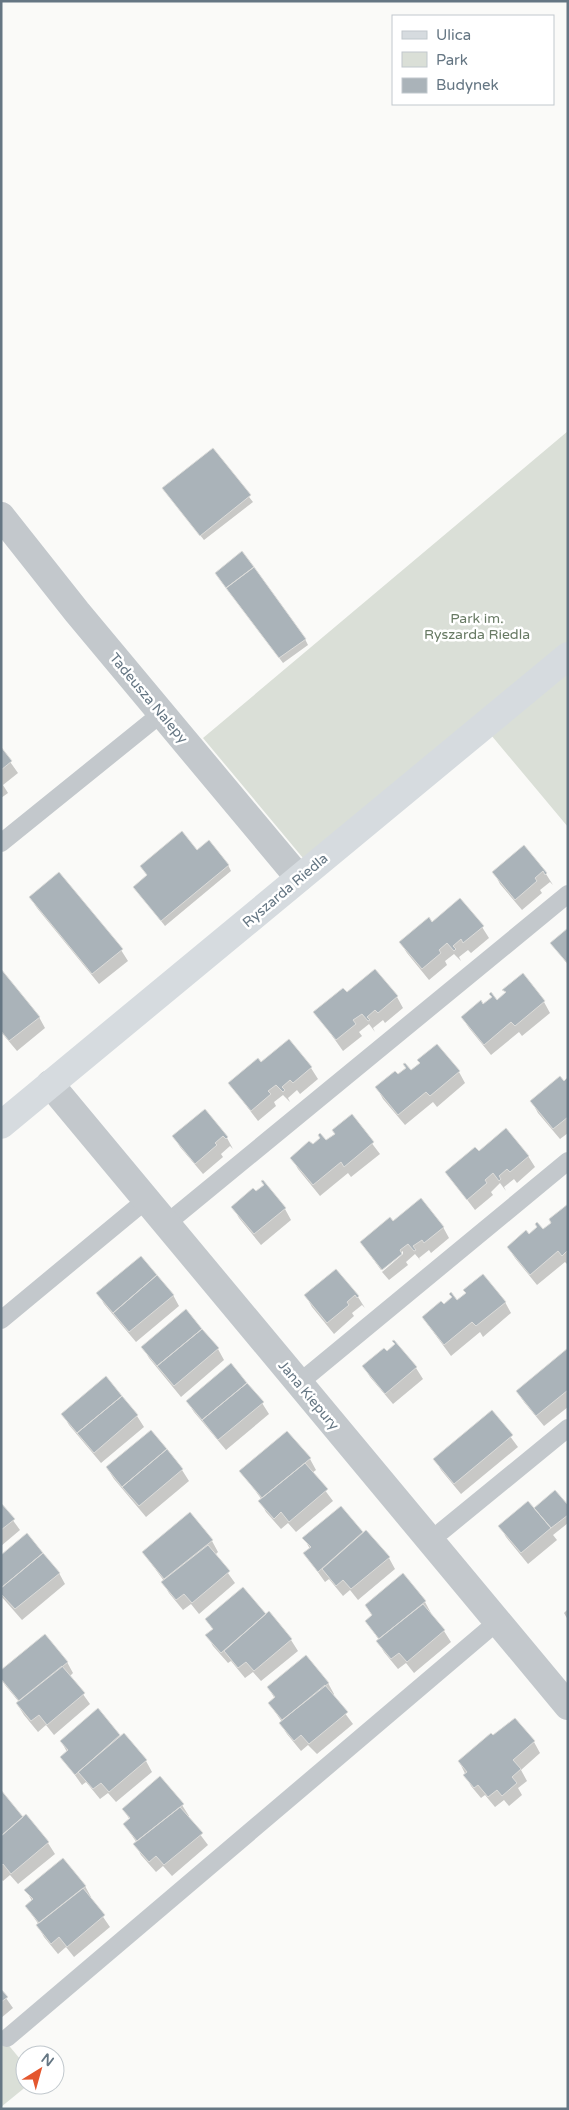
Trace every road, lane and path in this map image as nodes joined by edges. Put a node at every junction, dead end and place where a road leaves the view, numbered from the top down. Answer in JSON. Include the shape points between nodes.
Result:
{"nodes":[{"id":1,"x":1,"y":516,"type":"edge"},
{"id":2,"x":568,"y":656,"type":"edge"},
{"id":3,"x":162,"y":713,"type":"junction"},
{"id":4,"x":1,"y":843,"type":"edge"},
{"id":5,"x":299,"y":878,"type":"junction"},
{"id":6,"x":568,"y":894,"type":"edge"},
{"id":7,"x":50,"y":1084,"type":"junction"},
{"id":8,"x":1,"y":1125,"type":"edge"},
{"id":9,"x":568,"y":1162,"type":"edge"},
{"id":10,"x":146,"y":1200,"type":"junction"},
{"id":11,"x":166,"y":1224,"type":"junction"},
{"id":12,"x":1,"y":1320,"type":"edge"},
{"id":13,"x":298,"y":1383,"type":"junction"},
{"id":14,"x":568,"y":1428,"type":"edge"},
{"id":15,"x":442,"y":1531,"type":"dead end"},
{"id":16,"x":497,"y":1622,"type":"junction"},
{"id":17,"x":568,"y":1706,"type":"edge"},
{"id":18,"x":7,"y":2038,"type":"dead end"}],
"edges":[{"from":1,"to":3,"type":"street","name":"Tadeusza Nalepy"},
{"from":2,"to":5,"type":"street","name":"Ryszarda Riedla"},
{"from":3,"to":4,"type":"lane"},
{"from":3,"to":5,"type":"street","name":"Tadeusza Nalepy"},
{"from":5,"to":7,"type":"street","name":"Ryszarda Riedla"},
{"from":6,"to":11,"type":"lane"},
{"from":7,"to":8,"type":"street","name":"Ryszarda Riedla"},
{"from":7,"to":10,"type":"street","name":"Jana Kiepury"},
{"from":9,"to":13,"type":"lane"},
{"from":10,"to":11,"type":"street","name":"Jana Kiepury"},
{"from":10,"to":12,"type":"lane"},
{"from":11,"to":13,"type":"street","name":"Jana Kiepury"},
{"from":13,"to":16,"type":"street","name":"Jana Kiepury"},
{"from":14,"to":15,"type":"lane"},
{"from":16,"to":17,"type":"street","name":"Jana Kiepury"},
{"from":16,"to":18,"type":"lane"}]}
